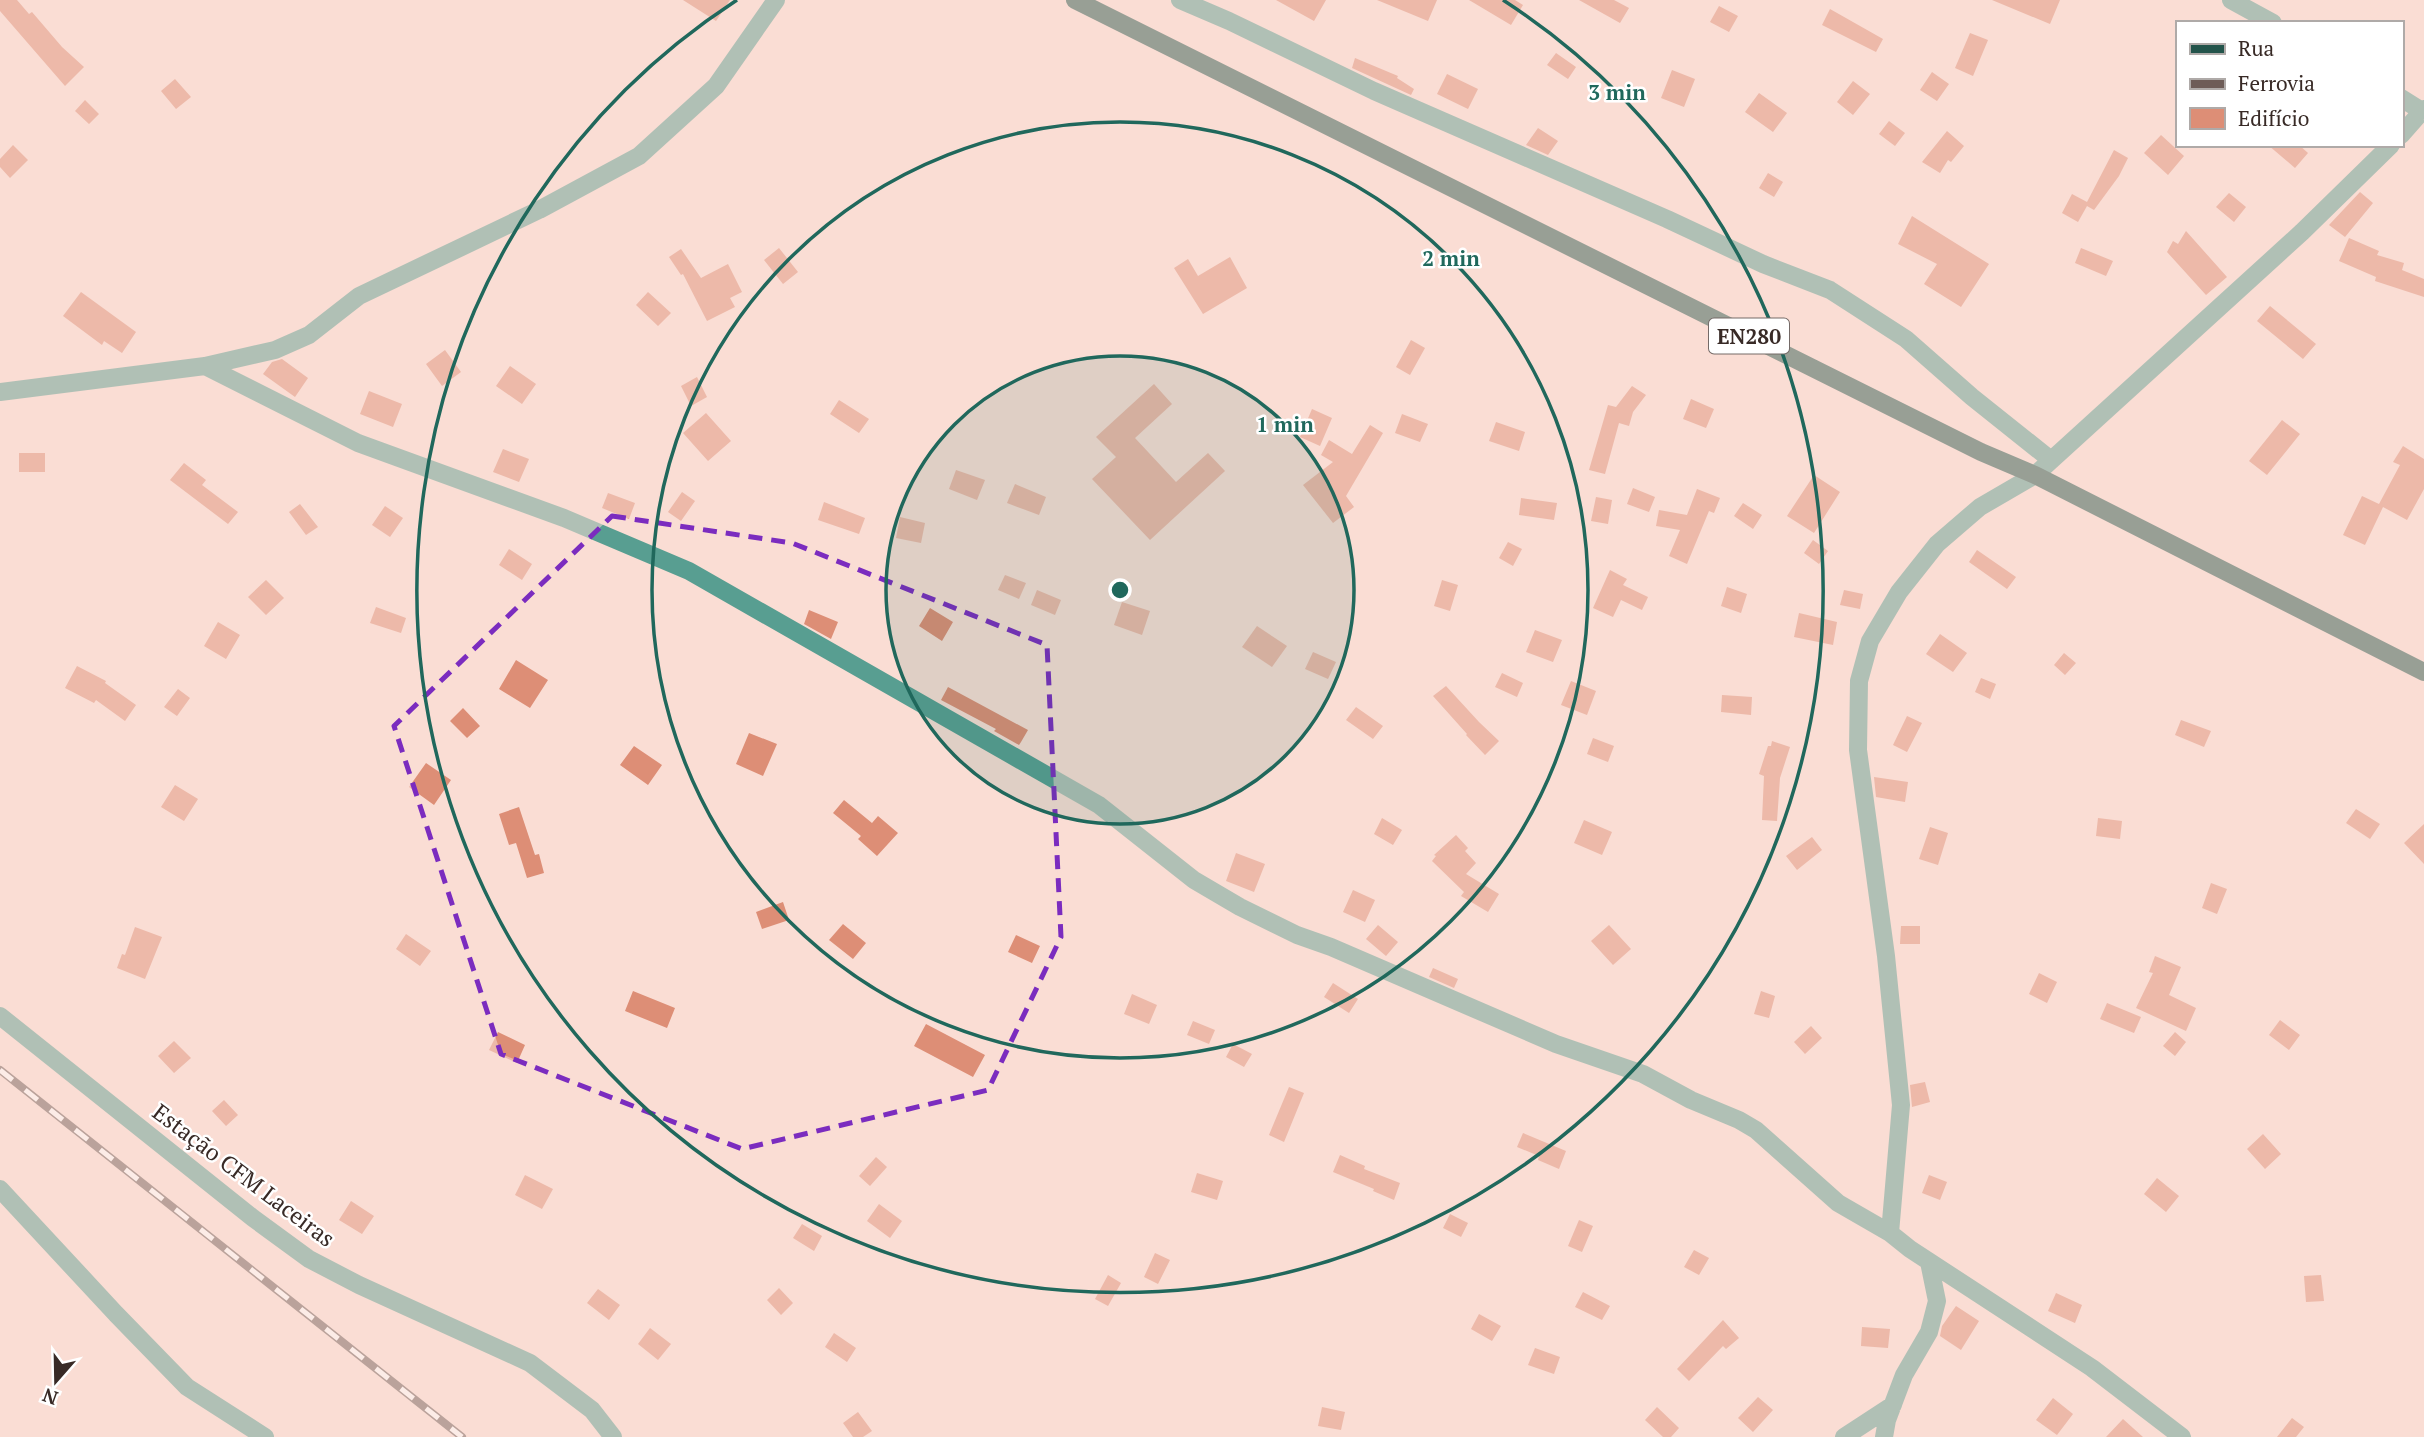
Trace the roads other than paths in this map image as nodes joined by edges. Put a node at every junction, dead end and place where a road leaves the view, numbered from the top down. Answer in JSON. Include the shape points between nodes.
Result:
{"nodes":[{"id":1,"x":776,"y":0,"type":"edge"},
{"id":2,"x":1075,"y":0,"type":"edge"},
{"id":3,"x":1180,"y":0,"type":"edge"},
{"id":4,"x":2231,"y":0,"type":"edge"},
{"id":5,"x":2269,"y":21,"type":"edge"},
{"id":6,"x":2403,"y":100,"type":"edge"},
{"id":7,"x":2422,"y":117,"type":"edge"},
{"id":8,"x":2403,"y":133,"type":"edge"},
{"id":9,"x":2388,"y":147,"type":"edge"},
{"id":10,"x":205,"y":366,"type":"junction"},
{"id":11,"x":0,"y":391,"type":"edge"},
{"id":12,"x":2051,"y":460,"type":"junction"},
{"id":13,"x":2035,"y":475,"type":"junction"},
{"id":14,"x":2424,"y":672,"type":"edge"},
{"id":15,"x":0,"y":1016,"type":"edge"},
{"id":16,"x":0,"y":1189,"type":"edge"},
{"id":17,"x":1890,"y":1233,"type":"junction"},
{"id":18,"x":1929,"y":1262,"type":"junction"},
{"id":19,"x":1893,"y":1405,"type":"junction"},
{"id":20,"x":265,"y":1437,"type":"edge"},
{"id":21,"x":613,"y":1437,"type":"edge"},
{"id":22,"x":1843,"y":1437,"type":"edge"},
{"id":23,"x":1884,"y":1437,"type":"edge"},
{"id":24,"x":2182,"y":1437,"type":"edge"}],
"edges":[{"from":1,"to":10,"type":"street","via":[[716,86],[639,156],[539,210],[359,296],[309,335],[275,350]]},
{"from":2,"to":13,"type":"main road","number":"EN280"},
{"from":3,"to":12,"type":"street","via":[[1374,91],[1830,290],[1906,339]]},
{"from":4,"to":5,"type":"street"},
{"from":6,"to":7,"type":"street"},
{"from":7,"to":8,"type":"street"},
{"from":9,"to":12,"type":"street","via":[[2302,232]]},
{"from":10,"to":11,"type":"street"},
{"from":10,"to":17,"type":"street","via":[[358,443],[564,518],[689,571],[1099,805],[1194,880],[1240,908],[1556,1044],[1643,1074],[1739,1120],[1838,1203]]},
{"from":12,"to":13,"type":"street"},
{"from":13,"to":14,"type":"main road","number":"EN280"},
{"from":13,"to":17,"type":"street","via":[[1980,507],[1937,544],[1899,592],[1870,641],[1859,681],[1858,750],[1901,1105]]},
{"from":15,"to":21,"type":"street","name":"Estação CFM Laceiras","via":[[309,1259],[530,1363],[592,1410]]},
{"from":16,"to":20,"type":"street","via":[[187,1387]]},
{"from":17,"to":18,"type":"street"},
{"from":18,"to":19,"type":"street","via":[[1937,1301],[1929,1332]]},
{"from":18,"to":24,"type":"street","via":[[2092,1368]]},
{"from":19,"to":22,"type":"street"},
{"from":19,"to":23,"type":"street"}]}
